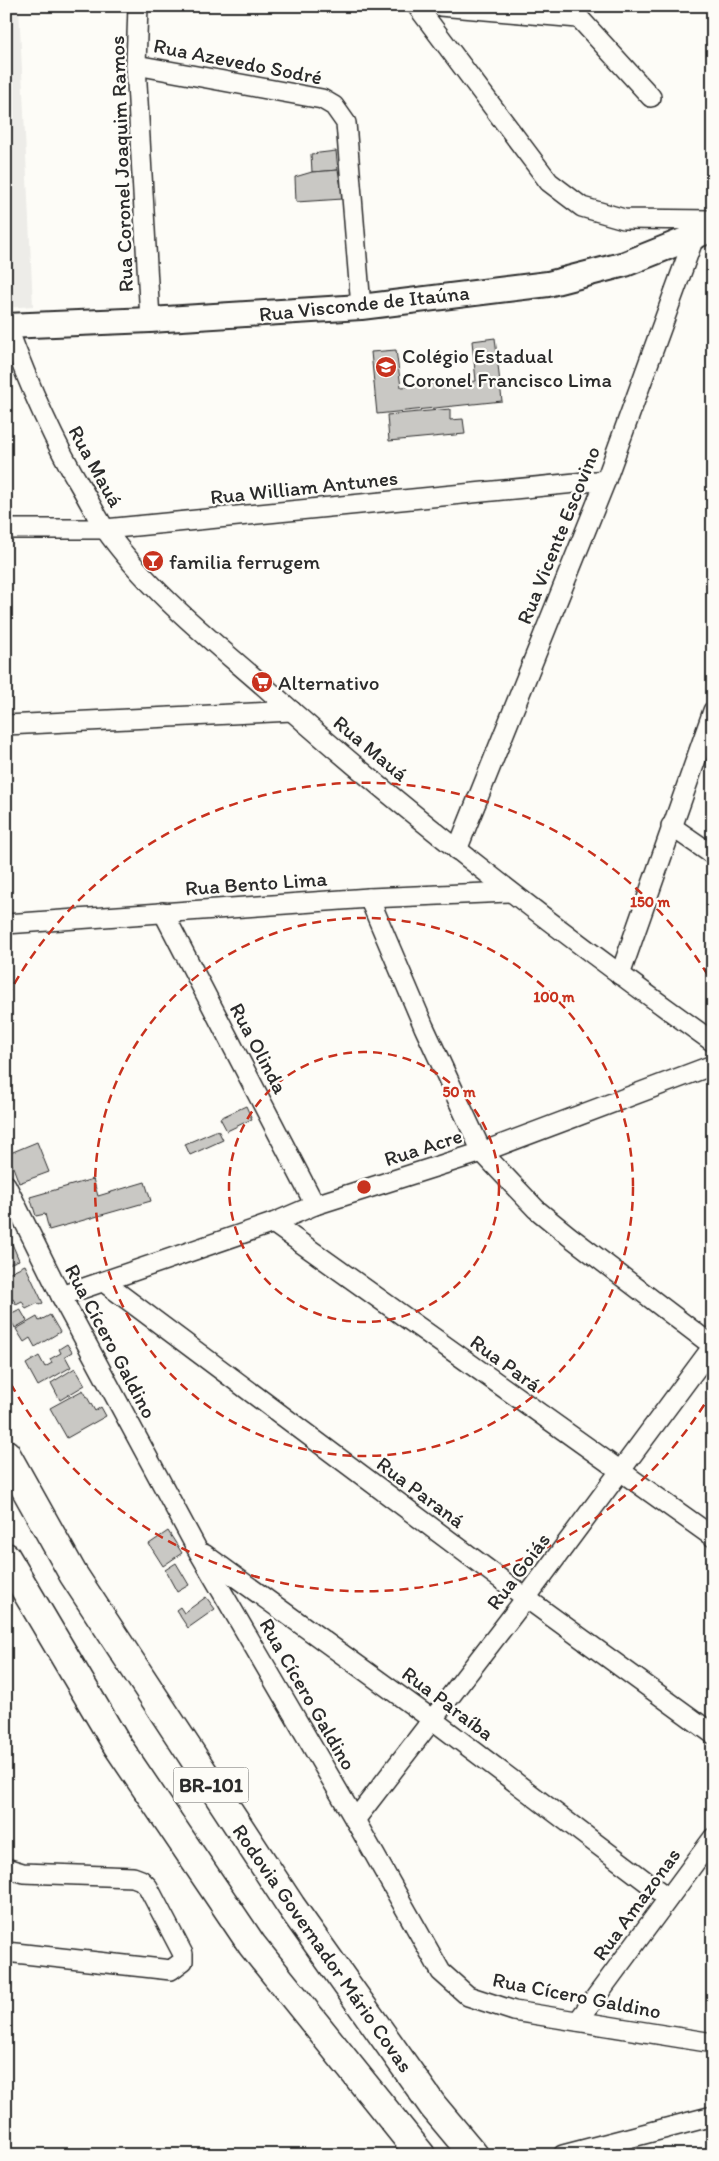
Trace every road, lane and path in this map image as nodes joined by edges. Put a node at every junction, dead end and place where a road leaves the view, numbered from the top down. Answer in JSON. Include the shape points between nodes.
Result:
{"nodes":[{"id":1,"x":138,"y":6,"type":"edge"},
{"id":2,"x":417,"y":6,"type":"edge"},
{"id":3,"x":440,"y":6,"type":"edge"},
{"id":4,"x":573,"y":12,"type":"edge"},
{"id":5,"x":136,"y":65,"type":"junction"},
{"id":6,"x":651,"y":97,"type":"dead end"},
{"id":7,"x":707,"y":228,"type":"edge"},
{"id":8,"x":361,"y":307,"type":"junction"},
{"id":9,"x":150,"y":320,"type":"junction"},
{"id":10,"x":7,"y":326,"type":"edge"},
{"id":11,"x":606,"y":480,"type":"junction"},
{"id":12,"x":105,"y":528,"type":"junction"},
{"id":13,"x":6,"y":529,"type":"edge"},
{"id":14,"x":713,"y":711,"type":"edge"},
{"id":15,"x":292,"y":712,"type":"junction"},
{"id":16,"x":6,"y":725,"type":"edge"},
{"id":17,"x":671,"y":826,"type":"junction"},
{"id":18,"x":457,"y":850,"type":"junction"},
{"id":19,"x":713,"y":855,"type":"edge"},
{"id":20,"x":509,"y":892,"type":"junction"},
{"id":21,"x":369,"y":898,"type":"junction"},
{"id":22,"x":163,"y":912,"type":"junction"},
{"id":23,"x":6,"y":924,"type":"edge"},
{"id":24,"x":620,"y":975,"type":"junction"},
{"id":25,"x":713,"y":1042,"type":"edge"},
{"id":26,"x":713,"y":1065,"type":"edge"},
{"id":27,"x":482,"y":1152,"type":"junction"},
{"id":28,"x":6,"y":1185,"type":"edge"},
{"id":29,"x":315,"y":1205,"type":"junction"},
{"id":30,"x":273,"y":1224,"type":"junction"},
{"id":31,"x":105,"y":1282,"type":"junction"},
{"id":32,"x":61,"y":1296,"type":"junction"},
{"id":33,"x":713,"y":1346,"type":"edge"},
{"id":34,"x":6,"y":1454,"type":"edge"},
{"id":35,"x":619,"y":1472,"type":"junction"},
{"id":36,"x":713,"y":1537,"type":"edge"},
{"id":37,"x":197,"y":1549,"type":"junction"},
{"id":38,"x":6,"y":1557,"type":"edge"},
{"id":39,"x":526,"y":1598,"type":"junction"},
{"id":40,"x":433,"y":1720,"type":"junction"},
{"id":41,"x":713,"y":1734,"type":"edge"},
{"id":42,"x":355,"y":1820,"type":"junction"},
{"id":43,"x":713,"y":1838,"type":"edge"},
{"id":44,"x":6,"y":1868,"type":"edge"},
{"id":45,"x":668,"y":1898,"type":"junction"},
{"id":46,"x":6,"y":1952,"type":"edge"},
{"id":47,"x":578,"y":2021,"type":"junction"},
{"id":48,"x":713,"y":2043,"type":"edge"},
{"id":49,"x":713,"y":2116,"type":"edge"},
{"id":50,"x":412,"y":2145,"type":"edge"},
{"id":51,"x":569,"y":2154,"type":"edge"},
{"id":52,"x":474,"y":2155,"type":"edge"}],
"edges":[{"from":1,"to":5,"type":"street","name":"Rua Coronel Joaquim Ramos"},
{"from":2,"to":7,"type":"street","via":[[549,182],[582,207],[624,219]]},
{"from":3,"to":4,"type":"street"},
{"from":4,"to":6,"type":"street"},
{"from":5,"to":8,"type":"street","name":"Rua Azevedo Sodré","via":[[322,98],[334,106],[346,123]]},
{"from":5,"to":9,"type":"street","name":"Rua Coronel Joaquim Ramos"},
{"from":7,"to":8,"type":"main road","name":"Rua Visconde de Itaúna","via":[[625,264],[548,284]]},
{"from":7,"to":11,"type":"street","name":"Rua Vicente Escovino"},
{"from":8,"to":9,"type":"main road","name":"Rua Visconde de Itaúna"},
{"from":9,"to":10,"type":"main road","name":"Rua Visconde de Itaúna"},
{"from":10,"to":12,"type":"street","name":"Rua Mauá","via":[[26,380],[58,448]]},
{"from":11,"to":12,"type":"street","name":"Rua William Antunes"},
{"from":11,"to":18,"type":"street","name":"Rua Vicente Escovino"},
{"from":12,"to":13,"type":"street","name":"Rua William Antunes"},
{"from":12,"to":15,"type":"street","name":"Rua Mauá","via":[[135,567]]},
{"from":14,"to":17,"type":"street"},
{"from":15,"to":16,"type":"street"},
{"from":15,"to":18,"type":"street","name":"Rua Mauá"},
{"from":17,"to":19,"type":"street"},
{"from":17,"to":24,"type":"street"},
{"from":18,"to":20,"type":"street","name":"Rua Mauá"},
{"from":20,"to":21,"type":"street","name":"Rua Bento Lima"},
{"from":20,"to":24,"type":"street","name":"Rua Mauá"},
{"from":21,"to":22,"type":"street","name":"Rua Bento Lima"},
{"from":21,"to":27,"type":"street"},
{"from":22,"to":23,"type":"street","name":"Rua Bento Lima"},
{"from":22,"to":29,"type":"street","name":"Rua Olinda"},
{"from":24,"to":25,"type":"street","name":"Rua Mauá"},
{"from":26,"to":27,"type":"street","name":"Rua Acre"},
{"from":27,"to":29,"type":"street","name":"Rua Acre"},
{"from":27,"to":33,"type":"street","via":[[536,1209]]},
{"from":28,"to":32,"type":"street","name":"Rua Cícero Galdino"},
{"from":29,"to":30,"type":"street","name":"Rua Acre"},
{"from":30,"to":31,"type":"street","name":"Rua Acre"},
{"from":30,"to":35,"type":"street","name":"Rua Pará"},
{"from":31,"to":32,"type":"street","name":"Rua Acre"},
{"from":31,"to":39,"type":"street","name":"Rua Paraná"},
{"from":32,"to":37,"type":"street","name":"Rua Cícero Galdino"},
{"from":33,"to":35,"type":"street","name":"Rua Goiás"},
{"from":34,"to":52,"type":"highway","name":"Rodovia Governador Mário Covas","number":"BR-101","via":[[73,1574],[291,1906],[432,2106]]},
{"from":35,"to":36,"type":"street","name":"Rua Pará"},
{"from":35,"to":39,"type":"street","name":"Rua Goiás"},
{"from":37,"to":40,"type":"street","name":"Rua Paraíba"},
{"from":37,"to":42,"type":"street","name":"Rua Cícero Galdino"},
{"from":38,"to":50,"type":"highway","name":"Rodovia Governador Mário Covas","number":"BR-101","via":[[117,1745],[252,1945]]},
{"from":39,"to":40,"type":"street","name":"Rua Goiás"},
{"from":39,"to":41,"type":"street","name":"Rua Paraná"},
{"from":40,"to":42,"type":"street","name":"Rua Goiás"},
{"from":40,"to":45,"type":"street","name":"Rua Paraíba"},
{"from":42,"to":47,"type":"street","name":"Rua Cícero Galdino","via":[[441,1972],[468,1996],[514,2011]]},
{"from":43,"to":45,"type":"street","name":"Rua Amazonas"},
{"from":44,"to":46,"type":"street","via":[[23,1873],[133,1877],[141,1880],[148,1887],[183,1954],[183,1961],[171,1970]]},
{"from":45,"to":47,"type":"street","name":"Rua Amazonas"},
{"from":47,"to":48,"type":"street","name":"Rua Cícero Galdino"},
{"from":49,"to":51,"type":"street"}]}
